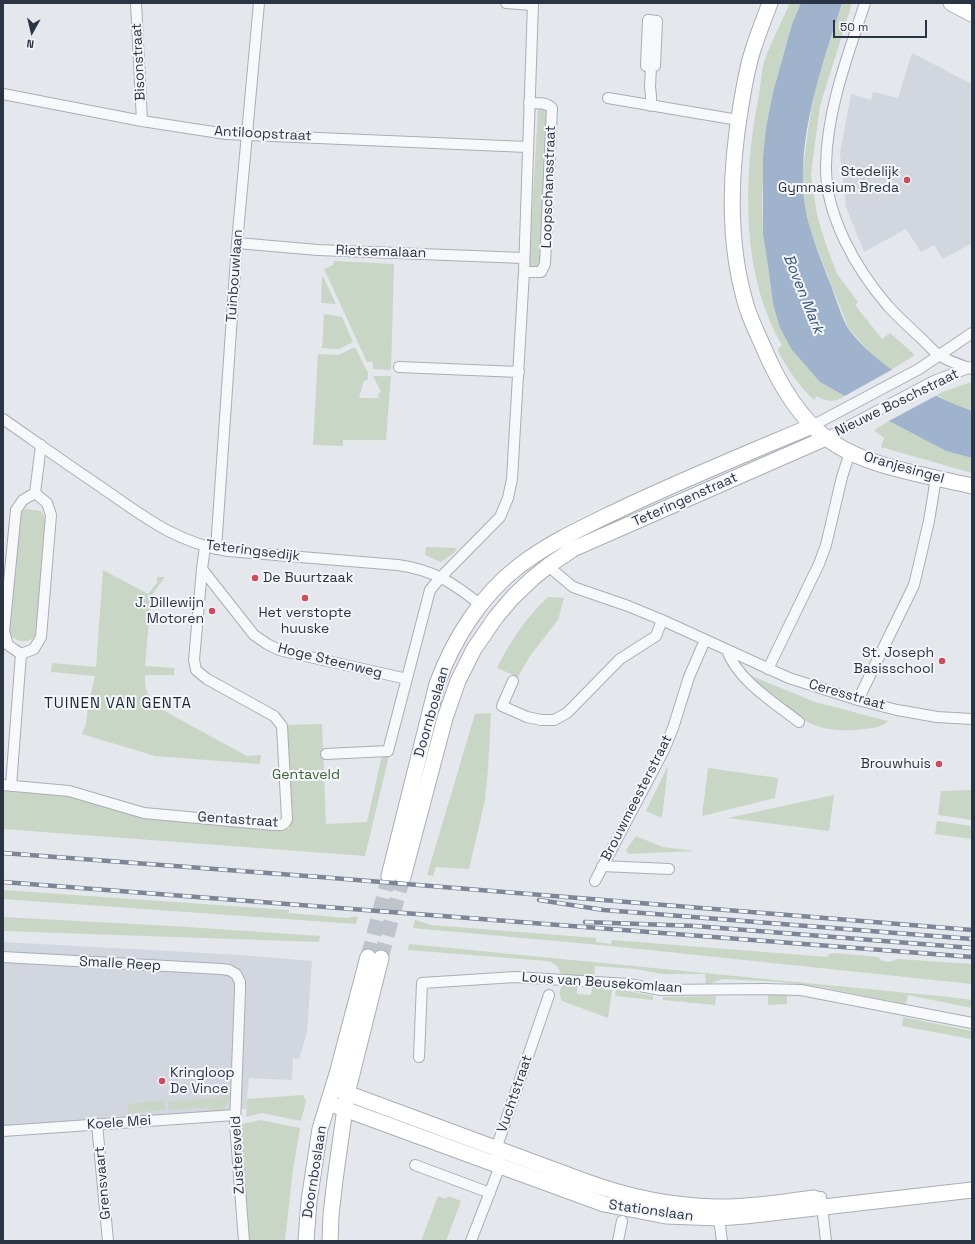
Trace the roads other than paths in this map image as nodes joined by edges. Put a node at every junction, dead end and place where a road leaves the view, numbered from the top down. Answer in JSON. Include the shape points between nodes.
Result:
{"nodes":[{"id":1,"x":136,"y":3,"type":"edge"},
{"id":2,"x":259,"y":3,"type":"edge"},
{"id":3,"x":506,"y":3,"type":"edge"},
{"id":4,"x":770,"y":3,"type":"edge"},
{"id":5,"x":865,"y":3,"type":"edge"},
{"id":6,"x":951,"y":3,"type":"edge"},
{"id":7,"x":533,"y":4,"type":"edge"},
{"id":8,"x":972,"y":14,"type":"edge"},
{"id":9,"x":651,"y":66,"type":"dead end"},
{"id":10,"x":3,"y":94,"type":"edge"},
{"id":11,"x":608,"y":98,"type":"dead end"},
{"id":12,"x":529,"y":103,"type":"junction"},
{"id":13,"x":651,"y":106,"type":"junction"},
{"id":14,"x":738,"y":120,"type":"junction"},
{"id":15,"x":142,"y":121,"type":"junction"},
{"id":16,"x":246,"y":134,"type":"junction"},
{"id":17,"x":527,"y":147,"type":"junction"},
{"id":18,"x":238,"y":244,"type":"junction"},
{"id":19,"x":524,"y":258,"type":"junction"},
{"id":20,"x":524,"y":272,"type":"junction"},
{"id":21,"x":972,"y":333,"type":"edge"},
{"id":22,"x":939,"y":355,"type":"junction"},
{"id":23,"x":399,"y":367,"type":"dead end"},
{"id":24,"x":971,"y":368,"type":"edge"},
{"id":25,"x":519,"y":372,"type":"junction"},
{"id":26,"x":3,"y":419,"type":"edge"},
{"id":27,"x":819,"y":432,"type":"junction"},
{"id":28,"x":41,"y":445,"type":"junction"},
{"id":29,"x":850,"y":452,"type":"junction"},
{"id":30,"x":936,"y":478,"type":"junction"},
{"id":31,"x":972,"y":486,"type":"edge"},
{"id":32,"x":35,"y":494,"type":"junction"},
{"id":33,"x":205,"y":546,"type":"junction"},
{"id":34,"x":216,"y":549,"type":"junction"},
{"id":35,"x":536,"y":554,"type":"junction"},
{"id":36,"x":548,"y":566,"type":"junction"},
{"id":37,"x":202,"y":569,"type":"junction"},
{"id":38,"x":441,"y":577,"type":"junction"},
{"id":39,"x":481,"y":605,"type":"junction"},
{"id":40,"x":662,"y":620,"type":"junction"},
{"id":41,"x":705,"y":640,"type":"junction"},
{"id":42,"x":727,"y":650,"type":"junction"},
{"id":43,"x":21,"y":654,"type":"junction"},
{"id":44,"x":768,"y":669,"type":"junction"},
{"id":45,"x":407,"y":679,"type":"junction"},
{"id":46,"x":513,"y":681,"type":"dead end"},
{"id":47,"x":858,"y":700,"type":"junction"},
{"id":48,"x":972,"y":719,"type":"edge"},
{"id":49,"x":799,"y":722,"type":"dead end"},
{"id":50,"x":326,"y":754,"type":"dead end"},
{"id":51,"x":7,"y":785,"type":"edge"},
{"id":52,"x":602,"y":866,"type":"junction"},
{"id":53,"x":669,"y":869,"type":"dead end"},
{"id":54,"x":594,"y":881,"type":"dead end"},
{"id":55,"x":3,"y":957,"type":"edge"},
{"id":56,"x":236,"y":974,"type":"joint"},
{"id":57,"x":549,"y":995,"type":"dead end"},
{"id":58,"x":972,"y":1024,"type":"edge"},
{"id":59,"x":419,"y":1057,"type":"dead end"},
{"id":60,"x":333,"y":1088,"type":"junction"},
{"id":61,"x":347,"y":1094,"type":"junction"},
{"id":62,"x":328,"y":1103,"type":"junction"},
{"id":63,"x":345,"y":1110,"type":"junction"},
{"id":64,"x":235,"y":1115,"type":"junction"},
{"id":65,"x":97,"y":1124,"type":"junction"},
{"id":66,"x":3,"y":1131,"type":"edge"},
{"id":67,"x":496,"y":1149,"type":"junction"},
{"id":68,"x":415,"y":1165,"type":"dead end"},
{"id":69,"x":500,"y":1166,"type":"junction"},
{"id":70,"x":972,"y":1181,"type":"edge"},
{"id":71,"x":972,"y":1190,"type":"edge"},
{"id":72,"x":490,"y":1193,"type":"junction"},
{"id":73,"x":822,"y":1202,"type":"junction"},
{"id":74,"x":717,"y":1213,"type":"junction"},
{"id":75,"x":622,"y":1221,"type":"dead end"},
{"id":76,"x":108,"y":1241,"type":"edge"},
{"id":77,"x":244,"y":1241,"type":"edge"},
{"id":78,"x":306,"y":1241,"type":"edge"},
{"id":79,"x":330,"y":1241,"type":"edge"},
{"id":80,"x":471,"y":1241,"type":"edge"},
{"id":81,"x":618,"y":1241,"type":"edge"},
{"id":82,"x":722,"y":1241,"type":"edge"},
{"id":83,"x":826,"y":1241,"type":"edge"}],
"edges":[{"from":1,"to":15,"type":"street","name":"Bisonstraat"},
{"from":2,"to":16,"type":"street","name":"Tuinbouwlaan"},
{"from":3,"to":7,"type":"street"},
{"from":4,"to":14,"type":"main road","name":"Oranjesingel","via":[[752,53]]},
{"from":5,"to":22,"type":"street","via":[[833,107],[826,164],[829,193],[850,251],[861,270],[893,311]]},
{"from":6,"to":8,"type":"main road"},
{"from":7,"to":12,"type":"street","name":"Loopschansstraat"},
{"from":9,"to":13,"type":"street"},
{"from":10,"to":15,"type":"street","name":"Antiloopstraat"},
{"from":11,"to":13,"type":"street"},
{"from":12,"to":17,"type":"street","name":"Loopschansstraat"},
{"from":12,"to":20,"type":"street","name":"Loopschansstraat","via":[[545,104],[552,108],[545,264],[541,272]]},
{"from":13,"to":14,"type":"street"},
{"from":14,"to":27,"type":"main road","name":"Oranjesingel","via":[[733,217],[739,271],[747,308],[774,370],[798,410]]},
{"from":15,"to":16,"type":"street","name":"Antiloopstraat","via":[[226,134]]},
{"from":16,"to":17,"type":"street","name":"Antiloopstraat"},
{"from":16,"to":18,"type":"street","name":"Tuinbouwlaan"},
{"from":17,"to":19,"type":"street","name":"Loopschansstraat"},
{"from":18,"to":19,"type":"street","name":"Rietsemalaan"},
{"from":18,"to":34,"type":"street","name":"Tuinbouwlaan"},
{"from":19,"to":20,"type":"street","name":"Loopschansstraat"},
{"from":20,"to":25,"type":"street","name":"Loopschansstraat"},
{"from":21,"to":22,"type":"street","name":"Nieuwe Boschstraat"},
{"from":22,"to":24,"type":"street","name":"Nieuwe Boschstraat"},
{"from":22,"to":27,"type":"street","name":"Nieuwe Boschstraat","via":[[919,369],[850,406]]},
{"from":23,"to":25,"type":"street"},
{"from":24,"to":27,"type":"street","name":"Nieuwe Boschstraat","via":[[934,381],[866,418]]},
{"from":25,"to":38,"type":"street","name":"Loopschansstraat","via":[[512,479],[508,498],[500,517]]},
{"from":26,"to":28,"type":"street","name":"Teteringsedijk"},
{"from":27,"to":29,"type":"main road","name":"Oranjesingel"},
{"from":27,"to":35,"type":"main road","name":"Teteringenstraat","via":[[674,484]]},
{"from":27,"to":36,"type":"main road","name":"Teteringenstraat","via":[[573,549]]},
{"from":28,"to":32,"type":"street"},
{"from":28,"to":33,"type":"street","name":"Teteringsedijk","via":[[162,529]]},
{"from":29,"to":30,"type":"main road","name":"Oranjesingel","via":[[883,465]]},
{"from":29,"to":44,"type":"street","via":[[819,564]]},
{"from":30,"to":31,"type":"main road","name":"Oranjesingel"},
{"from":30,"to":47,"type":"street","via":[[914,585]]},
{"from":32,"to":43,"type":"street","via":[[24,500],[16,510],[4,632],[8,645]]},
{"from":32,"to":43,"type":"street","via":[[47,503],[51,515],[41,637],[34,650]]},
{"from":33,"to":34,"type":"street","name":"Teteringsedijk"},
{"from":33,"to":37,"type":"street"},
{"from":34,"to":38,"type":"street","name":"Teteringsedijk","via":[[398,565]]},
{"from":35,"to":36,"type":"main road"},
{"from":35,"to":39,"type":"main road","name":"Doornboslaan","via":[[518,567]]},
{"from":36,"to":39,"type":"main road","name":"Doornboslaan","via":[[496,617],[474,649],[458,681],[396,877],[437,684],[457,640]]},
{"from":36,"to":40,"type":"street","name":"Ceresstraat","via":[[573,587]]},
{"from":37,"to":45,"type":"street","name":"Hoge Steenweg","via":[[254,635],[266,644],[279,650]]},
{"from":37,"to":51,"type":"street","name":"Gentastraat","via":[[194,660],[196,670],[207,679],[274,716],[282,726],[287,819],[285,824],[144,813],[69,791]]},
{"from":38,"to":39,"type":"street","name":"Teteringsedijk"},
{"from":38,"to":45,"type":"street","via":[[430,590]]},
{"from":40,"to":41,"type":"street","name":"Ceresstraat"},
{"from":40,"to":46,"type":"street","via":[[656,636],[620,659],[567,713],[554,720],[527,717],[502,706]]},
{"from":41,"to":42,"type":"street","name":"Ceresstraat"},
{"from":41,"to":52,"type":"street","name":"Brouwmeesterstraat","via":[[689,676],[664,750]]},
{"from":42,"to":44,"type":"street","name":"Ceresstraat"},
{"from":42,"to":49,"type":"street","via":[[746,679]]},
{"from":43,"to":51,"type":"street"},
{"from":44,"to":47,"type":"street","name":"Ceresstraat"},
{"from":45,"to":50,"type":"street","via":[[388,751]]},
{"from":47,"to":48,"type":"street","name":"Ceresstraat","via":[[930,716]]},
{"from":52,"to":53,"type":"street","name":"Brouwmeesterstraat"},
{"from":52,"to":54,"type":"street","name":"Brouwmeesterstraat"},
{"from":55,"to":56,"type":"street","name":"Smalle Reep","via":[[221,969]]},
{"from":56,"to":64,"type":"street","name":"Zustersveld","via":[[240,982],[240,991]]},
{"from":57,"to":67,"type":"street","name":"Vuchtstraat"},
{"from":58,"to":59,"type":"street","name":"Lous van Beusekomlaan","via":[[801,990],[661,990],[628,984],[515,977],[422,983]]},
{"from":60,"to":61,"type":"main road"},
{"from":60,"to":61,"type":"main road","name":"Doornboslaan","via":[[374,958]]},
{"from":60,"to":62,"type":"main road","name":"Doornboslaan"},
{"from":61,"to":63,"type":"main road","name":"Doornboslaan"},
{"from":61,"to":67,"type":"main road","name":"Stationslaan"},
{"from":62,"to":63,"type":"main road"},
{"from":62,"to":78,"type":"main road","name":"Doornboslaan","via":[[320,1129]]},
{"from":63,"to":69,"type":"main road","name":"Stationslaan"},
{"from":63,"to":79,"type":"main road","name":"Doornboslaan"},
{"from":64,"to":65,"type":"street","name":"Koele Mei"},
{"from":64,"to":77,"type":"street","name":"Zustersveld"},
{"from":65,"to":66,"type":"street","name":"Koele Mei"},
{"from":65,"to":76,"type":"street","name":"Grensvaart"},
{"from":67,"to":69,"type":"street","name":"Vuchtstraat"},
{"from":67,"to":74,"type":"main road","name":"Stationslaan","via":[[608,1190]]},
{"from":68,"to":72,"type":"street"},
{"from":69,"to":72,"type":"street"},
{"from":69,"to":74,"type":"main road","name":"Stationslaan","via":[[604,1204],[666,1216]]},
{"from":70,"to":73,"type":"main road","name":"Stationslaan"},
{"from":71,"to":73,"type":"main road","name":"Stationslaan"},
{"from":72,"to":80,"type":"street"},
{"from":73,"to":74,"type":"main road","name":"Stationslaan"},
{"from":73,"to":83,"type":"street"},
{"from":74,"to":82,"type":"street"},
{"from":75,"to":81,"type":"street"}]}
